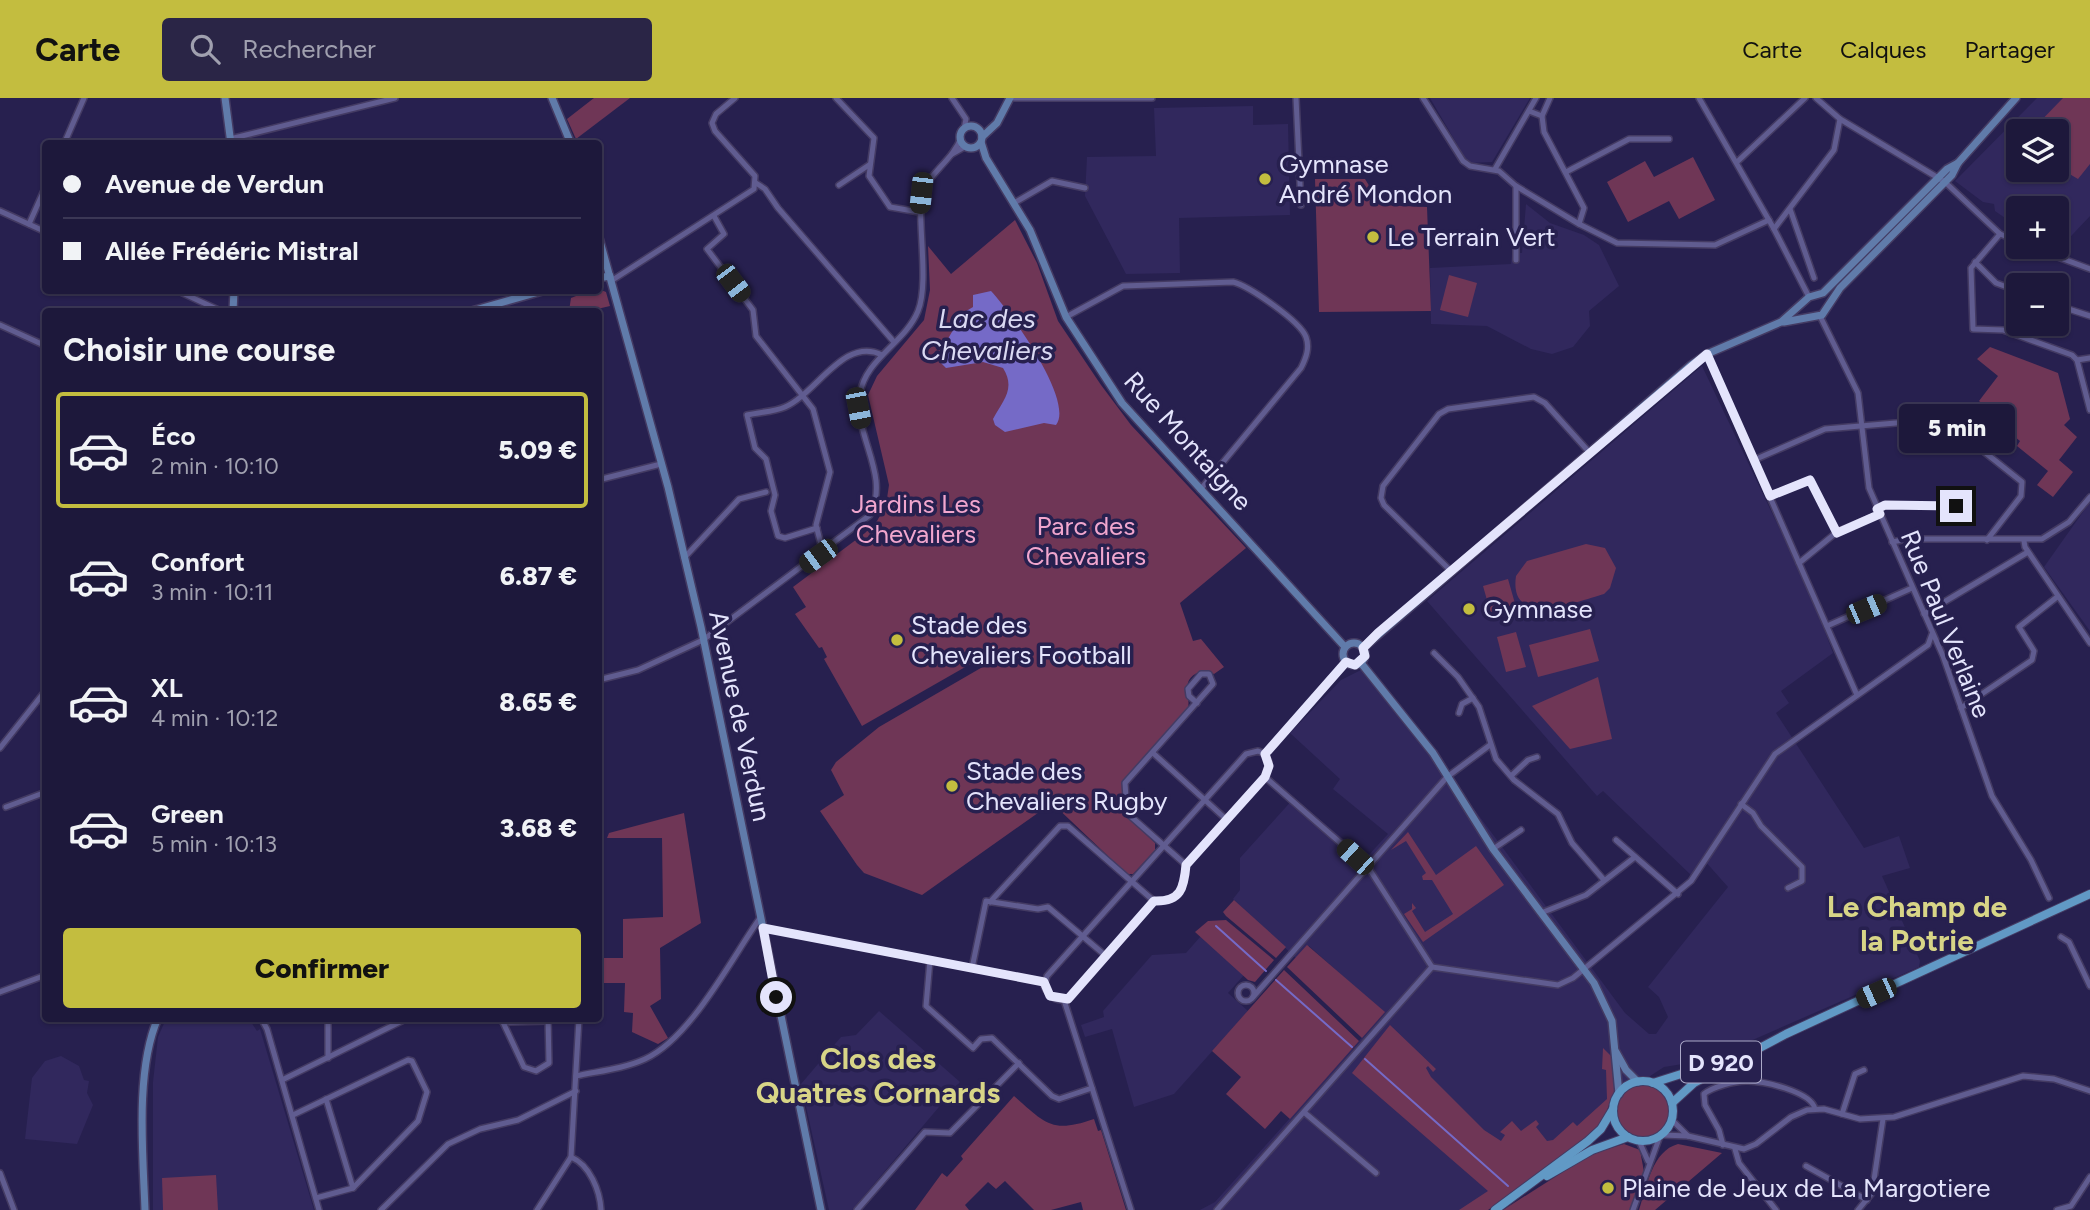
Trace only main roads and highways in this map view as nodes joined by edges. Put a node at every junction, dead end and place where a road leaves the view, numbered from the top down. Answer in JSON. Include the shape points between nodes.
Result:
{"nodes":[{"id":1,"x":2090,"y":896,"type":"edge"},
{"id":2,"x":1786,"y":1034,"type":"junction"},
{"id":3,"x":1653,"y":1083,"type":"junction"},
{"id":4,"x":1672,"y":1103,"type":"junction"},
{"id":5,"x":1613,"y":1109,"type":"junction"},
{"id":6,"x":1628,"y":1137,"type":"junction"},
{"id":7,"x":1524,"y":1190,"type":"junction"},
{"id":8,"x":1495,"y":1210,"type":"edge"}],
"edges":[{"from":1,"to":2,"type":"main road","number":"D 920"},
{"from":2,"to":3,"type":"main road","number":"D 920"},
{"from":2,"to":4,"type":"main road","number":"D 920","via":[[1694,1083]]},
{"from":3,"to":4,"type":"main road"},
{"from":3,"to":5,"type":"main road","via":[[1639,1082],[1619,1094]]},
{"from":4,"to":6,"type":"main road","via":[[1672,1121],[1661,1135],[1639,1140]]},
{"from":5,"to":6,"type":"main road","via":[[1617,1125]]},
{"from":5,"to":7,"type":"main road","via":[[1588,1141]]},
{"from":6,"to":7,"type":"main road","via":[[1591,1150]]},
{"from":7,"to":8,"type":"main road"}]}
